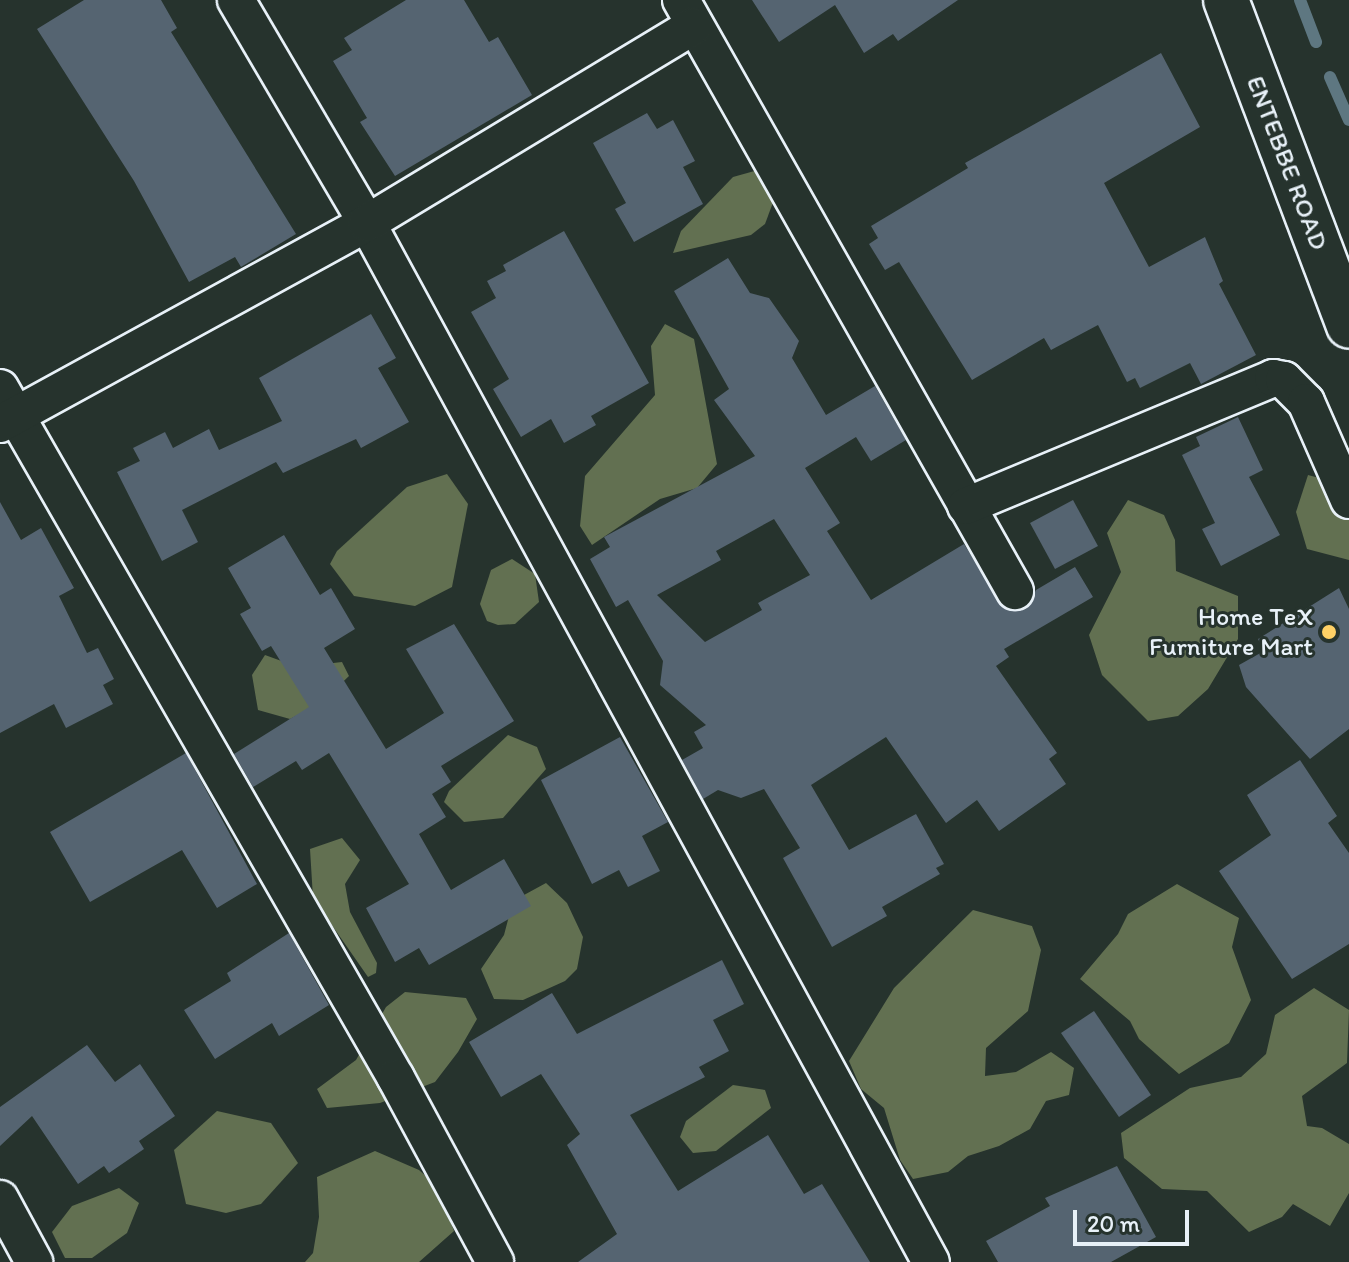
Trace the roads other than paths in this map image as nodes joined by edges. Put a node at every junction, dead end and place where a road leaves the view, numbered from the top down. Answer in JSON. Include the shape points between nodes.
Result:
{"nodes":[{"id":1,"x":236,"y":0,"type":"edge"},
{"id":2,"x":1226,"y":0,"type":"edge"},
{"id":3,"x":687,"y":13,"type":"edge"},
{"id":4,"x":367,"y":223,"type":"junction"},
{"id":5,"x":1349,"y":326,"type":"edge"},
{"id":6,"x":6,"y":409,"type":"edge"},
{"id":7,"x":1349,"y":500,"type":"edge"},
{"id":8,"x":966,"y":506,"type":"junction"},
{"id":9,"x":1015,"y":591,"type":"dead end"},
{"id":10,"x":0,"y":1199,"type":"edge"},
{"id":11,"x":34,"y":1262,"type":"edge"},
{"id":12,"x":495,"y":1262,"type":"edge"},
{"id":13,"x":931,"y":1262,"type":"edge"}],
"edges":[{"from":1,"to":4,"type":"street"},
{"from":2,"to":5,"type":"main road","name":"ENTEBBE ROAD"},
{"from":3,"to":4,"type":"street"},
{"from":3,"to":8,"type":"street"},
{"from":4,"to":6,"type":"street"},
{"from":4,"to":13,"type":"street"},
{"from":6,"to":12,"type":"street","via":[[396,1078]]},
{"from":7,"to":8,"type":"street","via":[[1306,402],[1284,380],[1273,378]]},
{"from":8,"to":9,"type":"street"},
{"from":10,"to":11,"type":"street"}]}
